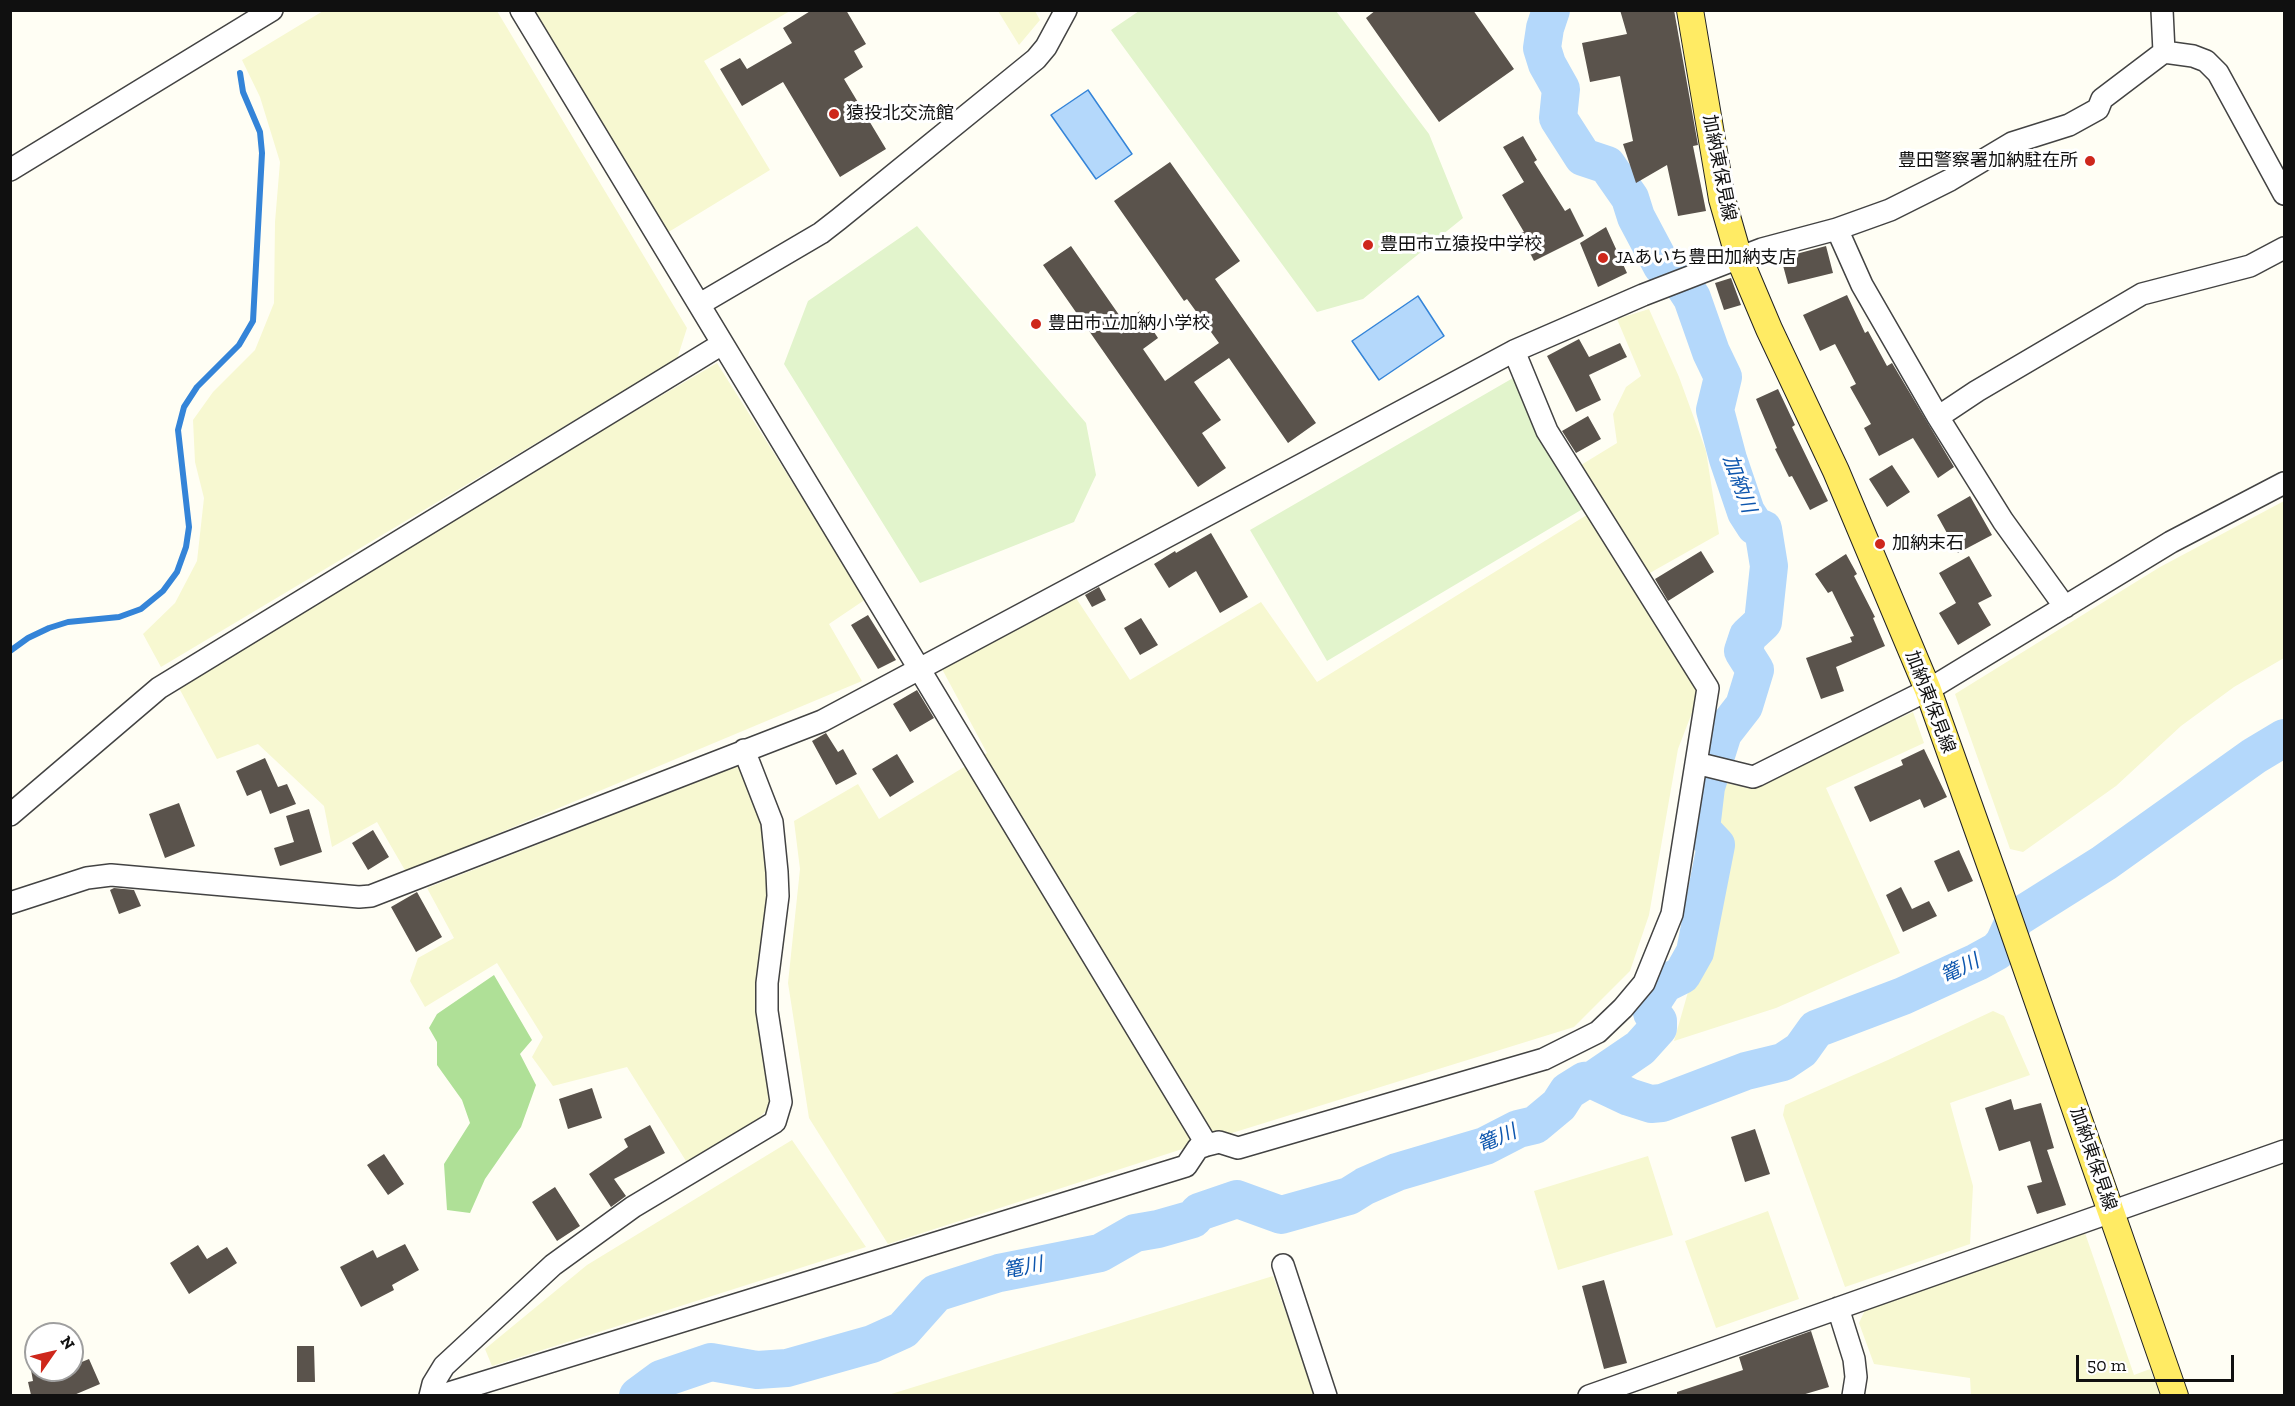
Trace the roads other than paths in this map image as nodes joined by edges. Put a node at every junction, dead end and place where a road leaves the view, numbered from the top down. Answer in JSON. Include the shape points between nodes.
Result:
{"nodes":[{"id":1,"x":272,"y":10,"type":"edge"},
{"id":2,"x":521,"y":10,"type":"edge"},
{"id":3,"x":1066,"y":10,"type":"edge"},
{"id":4,"x":1690,"y":10,"type":"edge"},
{"id":5,"x":2162,"y":10,"type":"edge"},
{"id":6,"x":2164,"y":52,"type":"junction"},
{"id":7,"x":10,"y":170,"type":"edge"},
{"id":8,"x":2284,"y":194,"type":"edge"},
{"id":9,"x":1837,"y":229,"type":"junction"},
{"id":10,"x":2284,"y":248,"type":"edge"},
{"id":11,"x":1739,"y":258,"type":"junction"},
{"id":12,"x":700,"y":304,"type":"junction"},
{"id":13,"x":722,"y":344,"type":"junction"},
{"id":14,"x":1514,"y":351,"type":"junction"},
{"id":15,"x":1938,"y":417,"type":"junction"},
{"id":16,"x":2284,"y":483,"type":"edge"},
{"id":17,"x":2065,"y":607,"type":"junction"},
{"id":18,"x":918,"y":669,"type":"junction"},
{"id":19,"x":1928,"y":690,"type":"junction"},
{"id":20,"x":744,"y":750,"type":"junction"},
{"id":21,"x":1701,"y":763,"type":"junction"},
{"id":22,"x":10,"y":815,"type":"edge"},
{"id":23,"x":10,"y":903,"type":"edge"},
{"id":24,"x":1207,"y":1144,"type":"junction"},
{"id":25,"x":2284,"y":1151,"type":"edge"},
{"id":26,"x":2112,"y":1212,"type":"junction"},
{"id":27,"x":1283,"y":1265,"type":"dead end"},
{"id":28,"x":1838,"y":1308,"type":"junction"},
{"id":29,"x":430,"y":1395,"type":"edge"},
{"id":30,"x":439,"y":1395,"type":"edge"},
{"id":31,"x":1326,"y":1395,"type":"edge"},
{"id":32,"x":1589,"y":1395,"type":"edge"},
{"id":33,"x":1853,"y":1395,"type":"edge"},
{"id":34,"x":2175,"y":1395,"type":"edge"}],
"edges":[{"from":1,"to":7,"type":"street"},
{"from":2,"to":12,"type":"street"},
{"from":3,"to":12,"type":"street","via":[[1036,59],[838,219]]},
{"from":4,"to":11,"type":"main road","name":"加納東保見線","via":[[1722,199]]},
{"from":5,"to":6,"type":"street"},
{"from":6,"to":8,"type":"street","via":[[2206,61],[2218,73]]},
{"from":6,"to":9,"type":"street","via":[[2102,99],[2098,109],[2069,124],[2013,142],[1890,210]]},
{"from":9,"to":11,"type":"street"},
{"from":9,"to":15,"type":"street","via":[[1862,285]]},
{"from":10,"to":15,"type":"street","via":[[2250,266],[2142,294]]},
{"from":11,"to":14,"type":"street"},
{"from":11,"to":19,"type":"main road","name":"加納東保見線","via":[[1836,471]]},
{"from":12,"to":13,"type":"street"},
{"from":13,"to":18,"type":"street"},
{"from":13,"to":22,"type":"street","via":[[159,688]]},
{"from":14,"to":18,"type":"street"},
{"from":14,"to":21,"type":"street","via":[[1547,431],[1708,688]]},
{"from":15,"to":17,"type":"street","via":[[2003,521]]},
{"from":16,"to":17,"type":"street","via":[[2171,542]]},
{"from":17,"to":19,"type":"street"},
{"from":18,"to":20,"type":"street","via":[[822,721]]},
{"from":18,"to":24,"type":"street"},
{"from":19,"to":21,"type":"street","via":[[1753,777]]},
{"from":19,"to":26,"type":"main road","name":"加納東保見線"},
{"from":20,"to":23,"type":"street","via":[[371,896],[111,874]]},
{"from":20,"to":29,"type":"street","via":[[772,822],[777,872],[777,906],[767,983],[767,1011],[781,1102],[775,1122],[633,1207],[553,1265],[444,1366]]},
{"from":21,"to":24,"type":"street","via":[[1672,914],[1644,983],[1598,1032],[1544,1059],[1238,1148],[1219,1142]]},
{"from":24,"to":30,"type":"street","via":[[1198,1148],[1186,1166]]},
{"from":25,"to":26,"type":"street"},
{"from":26,"to":28,"type":"street"},
{"from":26,"to":34,"type":"main road","name":"加納東保見線"},
{"from":27,"to":31,"type":"street"},
{"from":28,"to":32,"type":"street"},
{"from":28,"to":33,"type":"street","via":[[1854,1359]]}]}
